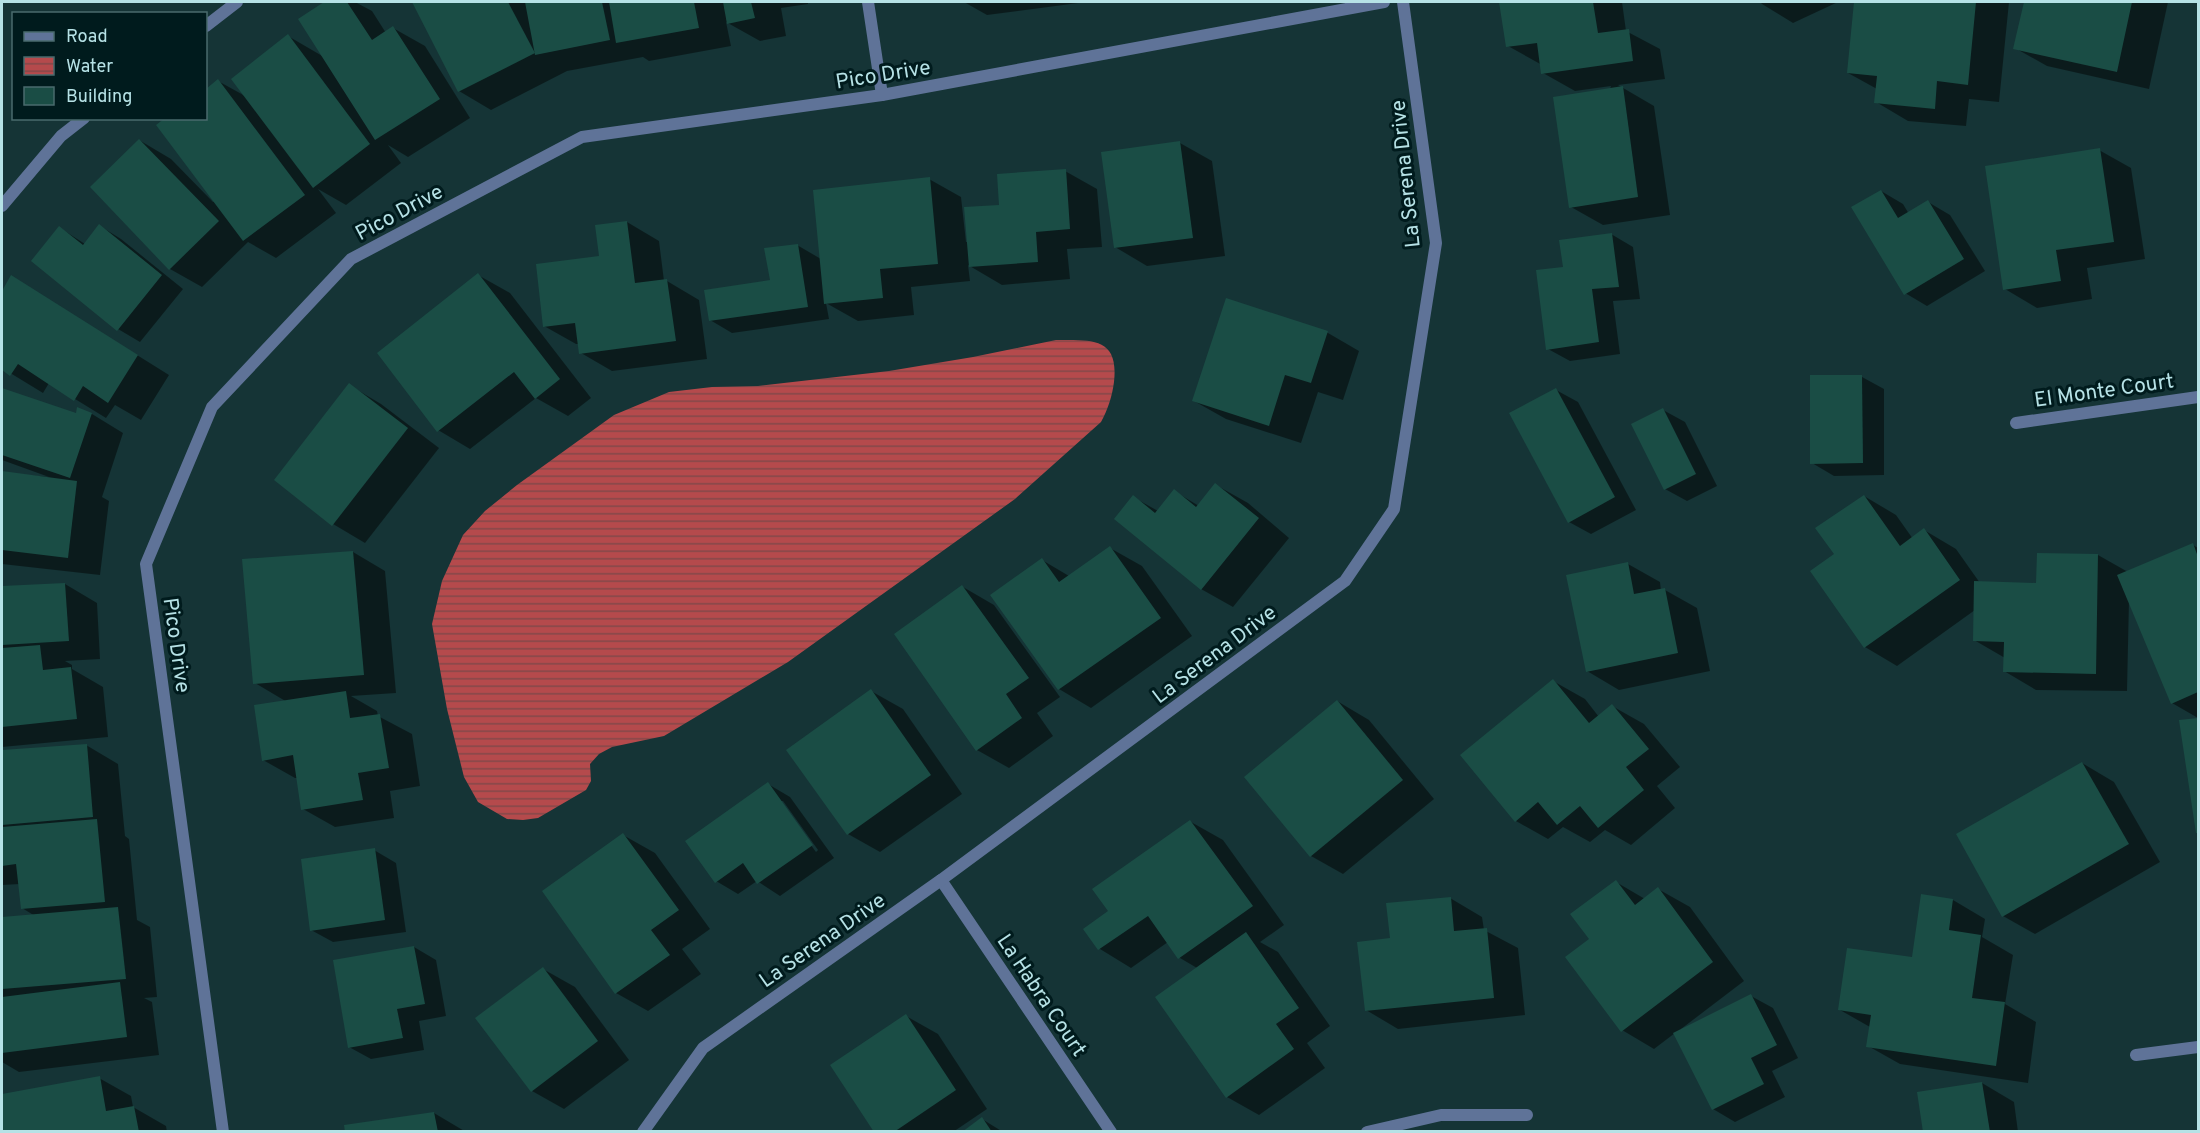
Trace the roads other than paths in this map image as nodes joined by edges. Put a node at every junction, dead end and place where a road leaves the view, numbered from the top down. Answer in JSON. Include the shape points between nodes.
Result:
{"nodes":[{"id":1,"x":237,"y":2,"type":"edge"},
{"id":2,"x":868,"y":2,"type":"edge"},
{"id":3,"x":1384,"y":2,"type":"edge"},
{"id":4,"x":1403,"y":2,"type":"edge"},
{"id":5,"x":207,"y":25,"type":"edge"},
{"id":6,"x":882,"y":95,"type":"junction"},
{"id":7,"x":81,"y":120,"type":"edge"},
{"id":8,"x":2,"y":206,"type":"edge"},
{"id":9,"x":2199,"y":397,"type":"edge"},
{"id":10,"x":2016,"y":423,"type":"dead end"},
{"id":11,"x":941,"y":880,"type":"junction"},
{"id":12,"x":2199,"y":1047,"type":"edge"},
{"id":13,"x":2136,"y":1055,"type":"dead end"},
{"id":14,"x":1527,"y":1115,"type":"dead end"},
{"id":15,"x":223,"y":1131,"type":"edge"},
{"id":16,"x":643,"y":1131,"type":"edge"},
{"id":17,"x":1111,"y":1131,"type":"edge"},
{"id":18,"x":1367,"y":1131,"type":"edge"}],
"edges":[{"from":1,"to":5,"type":"street"},
{"from":2,"to":6,"type":"street"},
{"from":3,"to":6,"type":"street","name":"Pico Drive"},
{"from":4,"to":11,"type":"street","name":"La Serena Drive","via":[[1436,243],[1394,509],[1345,581]]},
{"from":6,"to":15,"type":"street","name":"Pico Drive","via":[[582,138],[351,259],[213,407],[146,564]]},
{"from":7,"to":8,"type":"street","via":[[60,136]]},
{"from":9,"to":10,"type":"street","name":"El Monte Court"},
{"from":11,"to":16,"type":"street","name":"La Serena Drive","via":[[704,1048]]},
{"from":11,"to":17,"type":"street","name":"La Habra Court"},
{"from":12,"to":13,"type":"street"},
{"from":14,"to":18,"type":"street","via":[[1441,1115]]}]}
